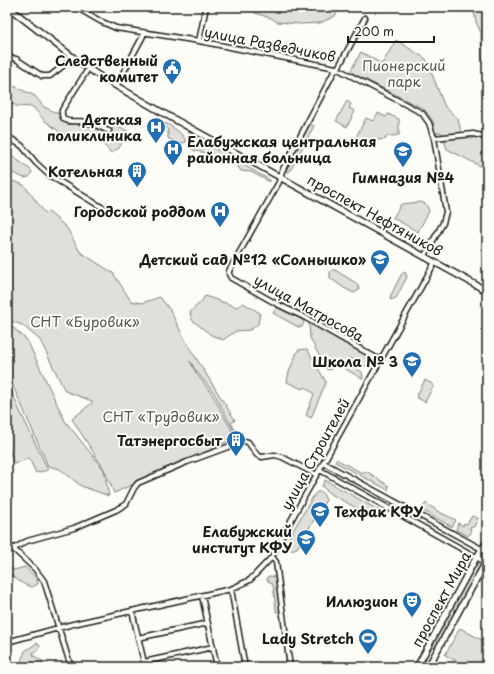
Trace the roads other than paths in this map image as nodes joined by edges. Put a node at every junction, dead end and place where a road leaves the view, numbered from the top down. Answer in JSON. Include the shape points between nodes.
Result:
{"nodes":[{"id":1,"x":8,"y":7,"type":"edge"},
{"id":2,"x":76,"y":7,"type":"edge"},
{"id":3,"x":206,"y":7,"type":"edge"},
{"id":4,"x":365,"y":18,"type":"dead end"},
{"id":5,"x":144,"y":33,"type":"junction"},
{"id":6,"x":199,"y":41,"type":"junction"},
{"id":7,"x":72,"y":56,"type":"junction"},
{"id":8,"x":7,"y":57,"type":"edge"},
{"id":9,"x":337,"y":68,"type":"junction"},
{"id":10,"x":88,"y":69,"type":"junction"},
{"id":11,"x":116,"y":86,"type":"junction"},
{"id":12,"x":109,"y":131,"type":"dead end"},
{"id":13,"x":7,"y":136,"type":"edge"},
{"id":14,"x":487,"y":137,"type":"edge"},
{"id":15,"x":434,"y":138,"type":"junction"},
{"id":16,"x":280,"y":176,"type":"junction"},
{"id":17,"x":107,"y":209,"type":"dead end"},
{"id":18,"x":424,"y":256,"type":"junction"},
{"id":19,"x":435,"y":262,"type":"junction"},
{"id":20,"x":487,"y":291,"type":"edge"},
{"id":21,"x":380,"y":360,"type":"junction"},
{"id":22,"x":364,"y":389,"type":"junction"},
{"id":23,"x":370,"y":392,"type":"dead end"},
{"id":24,"x":324,"y":463,"type":"junction"},
{"id":25,"x":320,"y":470,"type":"junction"},
{"id":26,"x":316,"y":476,"type":"junction"},
{"id":27,"x":454,"y":534,"type":"junction"},
{"id":28,"x":487,"y":542,"type":"edge"},
{"id":29,"x":7,"y":543,"type":"edge"},
{"id":30,"x":450,"y":543,"type":"junction"},
{"id":31,"x":13,"y":549,"type":"junction"},
{"id":32,"x":484,"y":551,"type":"edge"},
{"id":33,"x":272,"y":557,"type":"junction"},
{"id":34,"x":476,"y":558,"type":"junction"},
{"id":35,"x":487,"y":562,"type":"edge"},
{"id":36,"x":231,"y":589,"type":"junction"},
{"id":37,"x":202,"y":596,"type":"junction"},
{"id":38,"x":131,"y":612,"type":"junction"},
{"id":39,"x":208,"y":623,"type":"junction"},
{"id":40,"x":59,"y":627,"type":"junction"},
{"id":41,"x":138,"y":638,"type":"junction"},
{"id":42,"x":7,"y":642,"type":"edge"},
{"id":43,"x":213,"y":647,"type":"junction"},
{"id":44,"x":427,"y":649,"type":"junction"},
{"id":45,"x":435,"y":654,"type":"junction"},
{"id":46,"x":144,"y":662,"type":"junction"},
{"id":47,"x":71,"y":667,"type":"edge"},
{"id":48,"x":145,"y":667,"type":"edge"},
{"id":49,"x":217,"y":667,"type":"edge"},
{"id":50,"x":245,"y":667,"type":"edge"},
{"id":51,"x":290,"y":667,"type":"edge"},
{"id":52,"x":417,"y":667,"type":"edge"},
{"id":53,"x":428,"y":667,"type":"edge"}],
"edges":[{"from":1,"to":7,"type":"main road","name":"проспект Нефтяников"},
{"from":2,"to":5,"type":"street","name":"улица Разведчиков","via":[[116,28]]},
{"from":3,"to":6,"type":"street"},
{"from":4,"to":9,"type":"street"},
{"from":5,"to":6,"type":"street","name":"улица Разведчиков"},
{"from":5,"to":11,"type":"street"},
{"from":6,"to":9,"type":"street","name":"улица Разведчиков"},
{"from":7,"to":8,"type":"street","via":[[68,62],[47,77],[16,59]]},
{"from":7,"to":10,"type":"main road","name":"проспект Нефтяников"},
{"from":9,"to":15,"type":"street","name":"улица Разведчиков","via":[[422,113]]},
{"from":9,"to":16,"type":"street"},
{"from":10,"to":11,"type":"main road","name":"проспект Нефтяников"},
{"from":10,"to":12,"type":"street","via":[[62,110],[62,117],[68,121],[88,122]]},
{"from":11,"to":16,"type":"main road","name":"проспект Нефтяников"},
{"from":13,"to":17,"type":"street","via":[[22,146],[49,175]]},
{"from":14,"to":15,"type":"street","via":[[473,134]]},
{"from":15,"to":18,"type":"street","name":"улица Разведчиков","via":[[446,215]]},
{"from":16,"to":18,"type":"main road","name":"проспект Нефтяников"},
{"from":16,"to":21,"type":"street","name":"улица Матросова","via":[[233,264],[229,274],[231,278]]},
{"from":18,"to":19,"type":"main road","name":"проспект Нефтяников"},
{"from":19,"to":20,"type":"main road","name":"проспект Нефтяников"},
{"from":19,"to":21,"type":"street","name":"улица Строителей"},
{"from":21,"to":22,"type":"street","name":"улица Строителей"},
{"from":22,"to":23,"type":"street"},
{"from":22,"to":24,"type":"street","name":"улица Строителей"},
{"from":24,"to":25,"type":"street","name":"улица Строителей"},
{"from":24,"to":27,"type":"street"},
{"from":25,"to":26,"type":"street","name":"улица Строителей"},
{"from":25,"to":30,"type":"street"},
{"from":26,"to":31,"type":"street","via":[[282,457],[260,456],[248,442],[244,441],[138,483],[126,504],[116,510],[74,528],[28,541]]},
{"from":26,"to":33,"type":"street","name":"улица Строителей"},
{"from":27,"to":30,"type":"street","via":[[449,537]]},
{"from":27,"to":32,"type":"street"},
{"from":28,"to":32,"type":"main road","name":"проспект Мира"},
{"from":29,"to":31,"type":"street"},
{"from":30,"to":34,"type":"street"},
{"from":31,"to":40,"type":"street","via":[[44,581]]},
{"from":32,"to":34,"type":"main road","name":"проспект Мира"},
{"from":33,"to":36,"type":"street","name":"улица Строителей","via":[[250,580]]},
{"from":33,"to":51,"type":"street","via":[[276,562]]},
{"from":34,"to":35,"type":"street"},
{"from":34,"to":44,"type":"main road","name":"проспект Мира"},
{"from":35,"to":45,"type":"main road","name":"проспект Мира"},
{"from":36,"to":37,"type":"street","name":"улица Строителей"},
{"from":36,"to":50,"type":"street"},
{"from":37,"to":38,"type":"street","name":"улица Строителей"},
{"from":37,"to":39,"type":"street"},
{"from":38,"to":40,"type":"street","name":"улица Строителей"},
{"from":38,"to":41,"type":"street"},
{"from":39,"to":41,"type":"street"},
{"from":39,"to":43,"type":"street"},
{"from":40,"to":42,"type":"street","name":"улица Строителей"},
{"from":40,"to":47,"type":"street"},
{"from":41,"to":46,"type":"street"},
{"from":43,"to":46,"type":"street"},
{"from":43,"to":49,"type":"street"},
{"from":44,"to":45,"type":"main road","via":[[433,650]]},
{"from":44,"to":52,"type":"main road","name":"проспект Мира"},
{"from":45,"to":53,"type":"main road","name":"проспект Мира"},
{"from":46,"to":48,"type":"street"}]}
